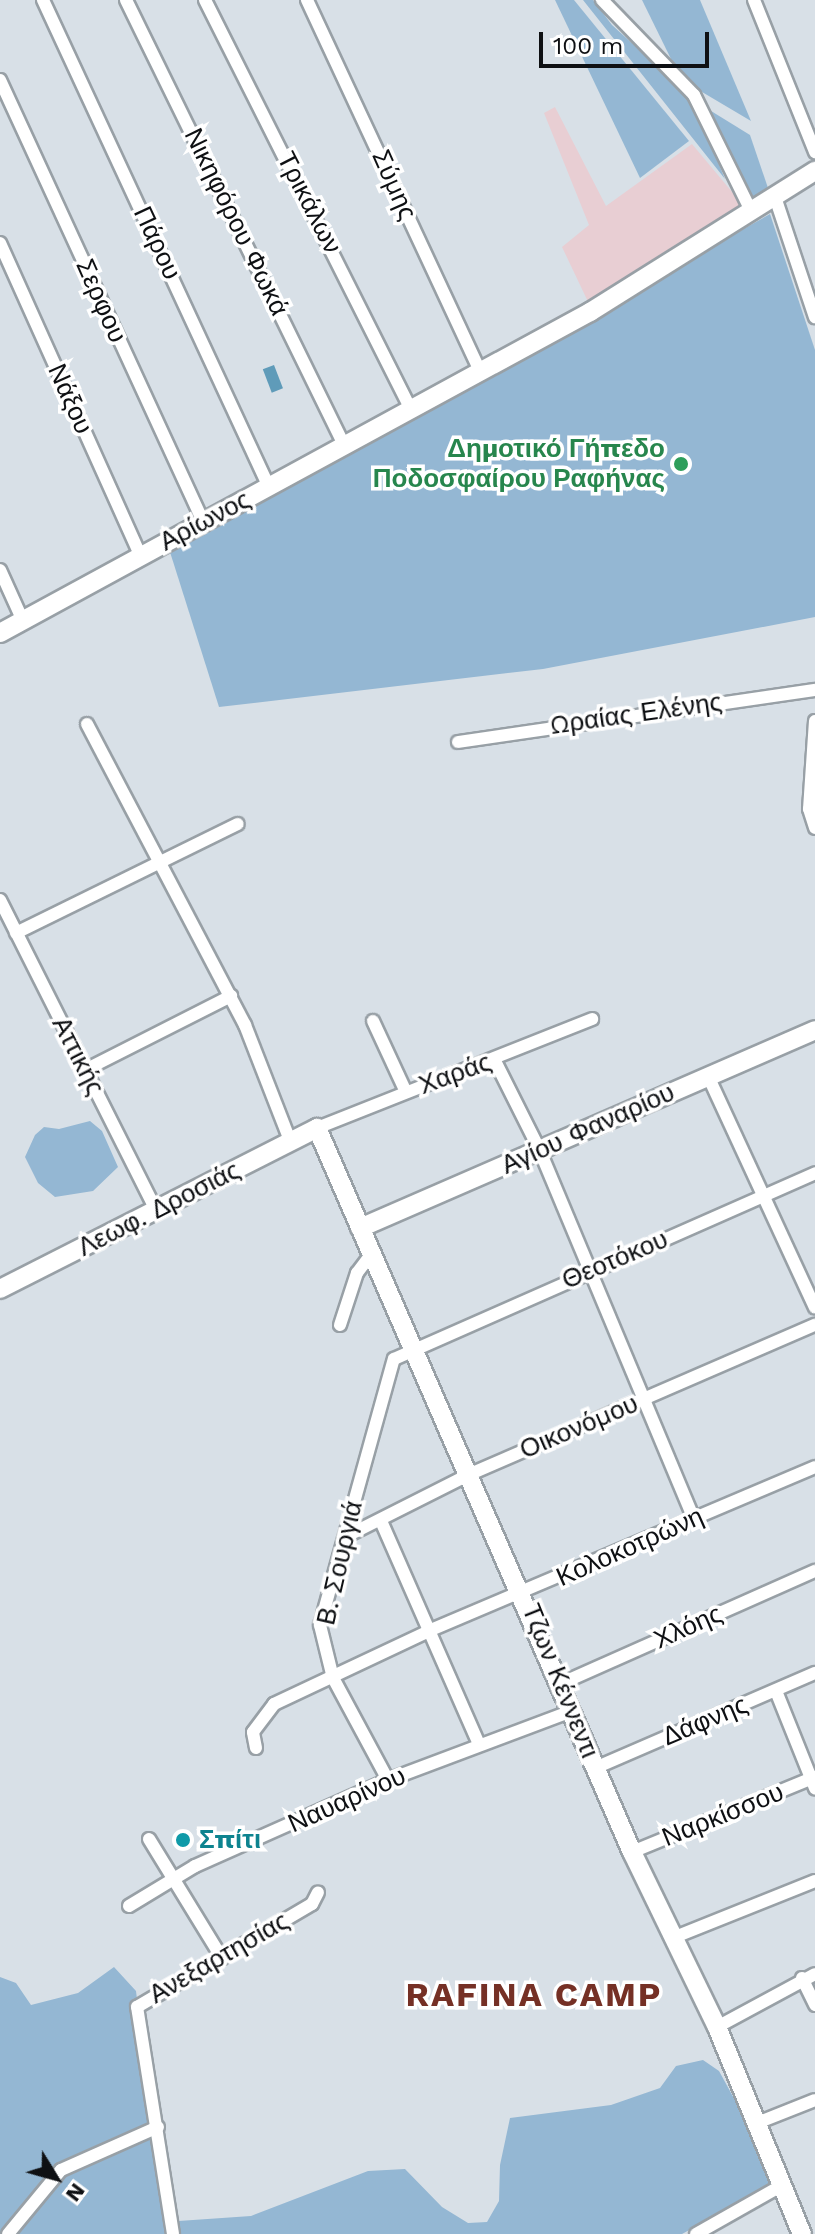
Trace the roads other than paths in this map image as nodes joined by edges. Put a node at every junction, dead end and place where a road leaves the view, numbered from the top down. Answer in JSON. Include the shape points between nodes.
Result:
{"nodes":[{"id":1,"x":43,"y":0,"type":"edge"},
{"id":2,"x":126,"y":0,"type":"edge"},
{"id":3,"x":205,"y":0,"type":"edge"},
{"id":4,"x":307,"y":0,"type":"edge"},
{"id":5,"x":602,"y":0,"type":"edge"},
{"id":6,"x":754,"y":0,"type":"edge"},
{"id":7,"x":0,"y":80,"type":"edge"},
{"id":8,"x":815,"y":152,"type":"edge"},
{"id":9,"x":815,"y":171,"type":"edge"},
{"id":10,"x":774,"y":194,"type":"junction"},
{"id":11,"x":750,"y":209,"type":"junction"},
{"id":12,"x":0,"y":243,"type":"edge"},
{"id":13,"x":815,"y":317,"type":"edge"},
{"id":14,"x":480,"y":371,"type":"junction"},
{"id":15,"x":410,"y":407,"type":"junction"},
{"id":16,"x":344,"y":445,"type":"junction"},
{"id":17,"x":269,"y":487,"type":"junction"},
{"id":18,"x":203,"y":521,"type":"junction"},
{"id":19,"x":140,"y":555,"type":"junction"},
{"id":20,"x":0,"y":570,"type":"edge"},
{"id":21,"x":23,"y":621,"type":"junction"},
{"id":22,"x":0,"y":633,"type":"edge"},
{"id":23,"x":815,"y":690,"type":"edge"},
{"id":24,"x":815,"y":721,"type":"edge"},
{"id":25,"x":87,"y":724,"type":"dead end"},
{"id":26,"x":458,"y":742,"type":"dead end"},
{"id":27,"x":238,"y":824,"type":"dead end"},
{"id":28,"x":815,"y":828,"type":"edge"},
{"id":29,"x":158,"y":862,"type":"junction"},
{"id":30,"x":0,"y":900,"type":"edge"},
{"id":31,"x":16,"y":933,"type":"junction"},
{"id":32,"x":231,"y":996,"type":"junction"},
{"id":33,"x":592,"y":1019,"type":"dead end"},
{"id":34,"x":373,"y":1021,"type":"dead end"},
{"id":35,"x":815,"y":1030,"type":"edge"},
{"id":36,"x":495,"y":1061,"type":"junction"},
{"id":37,"x":85,"y":1070,"type":"junction"},
{"id":38,"x":708,"y":1076,"type":"junction"},
{"id":39,"x":406,"y":1092,"type":"junction"},
{"id":40,"x":317,"y":1128,"type":"junction"},
{"id":41,"x":289,"y":1138,"type":"junction"},
{"id":42,"x":540,"y":1151,"type":"junction"},
{"id":43,"x":815,"y":1173,"type":"edge"},
{"id":44,"x":763,"y":1196,"type":"junction"},
{"id":45,"x":157,"y":1212,"type":"junction"},
{"id":46,"x":360,"y":1228,"type":"junction"},
{"id":47,"x":372,"y":1253,"type":"junction"},
{"id":48,"x":592,"y":1270,"type":"junction"},
{"id":49,"x":0,"y":1289,"type":"edge"},
{"id":50,"x":815,"y":1308,"type":"edge"},
{"id":51,"x":340,"y":1325,"type":"dead end"},
{"id":52,"x":815,"y":1325,"type":"edge"},
{"id":53,"x":414,"y":1347,"type":"junction"},
{"id":54,"x":644,"y":1399,"type":"junction"},
{"id":55,"x":815,"y":1467,"type":"edge"},
{"id":56,"x":470,"y":1474,"type":"junction"},
{"id":57,"x":694,"y":1519,"type":"junction"},
{"id":58,"x":381,"y":1521,"type":"junction"},
{"id":59,"x":347,"y":1536,"type":"junction"},
{"id":60,"x":815,"y":1571,"type":"edge"},
{"id":61,"x":524,"y":1593,"type":"junction"},
{"id":62,"x":431,"y":1630,"type":"junction"},
{"id":63,"x":815,"y":1673,"type":"edge"},
{"id":64,"x":333,"y":1678,"type":"junction"},
{"id":65,"x":562,"y":1683,"type":"junction"},
{"id":66,"x":776,"y":1691,"type":"junction"},
{"id":67,"x":572,"y":1711,"type":"junction"},
{"id":68,"x":479,"y":1744,"type":"junction"},
{"id":69,"x":256,"y":1748,"type":"dead end"},
{"id":70,"x":595,"y":1768,"type":"junction"},
{"id":71,"x":388,"y":1780,"type":"junction"},
{"id":72,"x":814,"y":1781,"type":"edge"},
{"id":73,"x":149,"y":1839,"type":"dead end"},
{"id":74,"x":632,"y":1852,"type":"junction"},
{"id":75,"x":172,"y":1879,"type":"junction"},
{"id":76,"x":815,"y":1881,"type":"edge"},
{"id":77,"x":318,"y":1892,"type":"dead end"},
{"id":78,"x":129,"y":1906,"type":"dead end"},
{"id":79,"x":675,"y":1937,"type":"junction"},
{"id":80,"x":222,"y":1958,"type":"junction"},
{"id":81,"x":809,"y":1976,"type":"edge"},
{"id":82,"x":815,"y":2005,"type":"edge"},
{"id":83,"x":717,"y":2027,"type":"junction"},
{"id":84,"x":815,"y":2100,"type":"edge"},
{"id":85,"x":757,"y":2123,"type":"junction"},
{"id":86,"x":158,"y":2127,"type":"junction"},
{"id":87,"x":781,"y":2186,"type":"junction"},
{"id":88,"x":8,"y":2234,"type":"edge"},
{"id":89,"x":173,"y":2234,"type":"edge"},
{"id":90,"x":696,"y":2234,"type":"edge"},
{"id":91,"x":802,"y":2234,"type":"edge"}],
"edges":[{"from":1,"to":17,"type":"street","name":"Πάρου"},
{"from":2,"to":16,"type":"street","name":"Νικηφόρου Φωκά"},
{"from":3,"to":15,"type":"street","name":"Τρικάλων"},
{"from":4,"to":14,"type":"street","name":"Σύμης"},
{"from":5,"to":11,"type":"street","via":[[694,95]]},
{"from":6,"to":8,"type":"street"},
{"from":7,"to":18,"type":"street","name":"Σερφου"},
{"from":9,"to":10,"type":"street","name":"Αρίωνος"},
{"from":10,"to":11,"type":"street","name":"Αρίωνος"},
{"from":10,"to":13,"type":"street"},
{"from":11,"to":14,"type":"street","name":"Αρίωνος","via":[[590,312]]},
{"from":12,"to":19,"type":"street","name":"Νάξου"},
{"from":14,"to":15,"type":"street","name":"Αρίωνος"},
{"from":15,"to":16,"type":"street","name":"Αρίωνος"},
{"from":16,"to":17,"type":"street","name":"Αρίωνος"},
{"from":17,"to":18,"type":"street","name":"Αρίωνος"},
{"from":18,"to":19,"type":"street","name":"Αρίωνος"},
{"from":19,"to":21,"type":"street","name":"Αρίωνος"},
{"from":20,"to":21,"type":"street"},
{"from":21,"to":22,"type":"street","name":"Αρίωνος"},
{"from":23,"to":26,"type":"street","name":"Ωραίας Ελένης"},
{"from":24,"to":28,"type":"street","via":[[809,809]]},
{"from":25,"to":29,"type":"street"},
{"from":27,"to":29,"type":"street"},
{"from":29,"to":31,"type":"street"},
{"from":29,"to":32,"type":"street"},
{"from":30,"to":31,"type":"street","name":"Αττικής"},
{"from":31,"to":37,"type":"street","name":"Αττικής"},
{"from":32,"to":37,"type":"street"},
{"from":32,"to":41,"type":"street"},
{"from":33,"to":36,"type":"street","name":"Χαράς"},
{"from":34,"to":39,"type":"street"},
{"from":35,"to":38,"type":"street","name":"Αγίου Φαναρίου"},
{"from":36,"to":39,"type":"street","name":"Χαράς"},
{"from":36,"to":42,"type":"street"},
{"from":37,"to":45,"type":"street","name":"Αττικής"},
{"from":38,"to":42,"type":"street","name":"Αγίου Φαναρίου"},
{"from":38,"to":44,"type":"street"},
{"from":39,"to":40,"type":"street","name":"Χαράς"},
{"from":40,"to":41,"type":"street","name":"Λεωφ. Δροσιάς"},
{"from":40,"to":46,"type":"street","name":"Τζων Κέννεντι"},
{"from":41,"to":45,"type":"street","name":"Λεωφ. Δροσιάς"},
{"from":42,"to":46,"type":"street","name":"Αγίου Φαναρίου"},
{"from":42,"to":48,"type":"street"},
{"from":43,"to":44,"type":"street","name":"Θεοτόκου"},
{"from":44,"to":48,"type":"street","name":"Θεοτόκου"},
{"from":44,"to":50,"type":"street"},
{"from":45,"to":49,"type":"street","name":"Λεωφ. Δροσιάς"},
{"from":46,"to":47,"type":"street","name":"Τζων Κέννεντι"},
{"from":47,"to":51,"type":"street","via":[[357,1273]]},
{"from":47,"to":53,"type":"street","name":"Τζων Κέννεντι"},
{"from":48,"to":53,"type":"street","name":"Θεοτόκου"},
{"from":48,"to":54,"type":"street"},
{"from":52,"to":54,"type":"street","name":"Οικονόμου"},
{"from":53,"to":56,"type":"street","name":"Τζων Κέννεντι"},
{"from":53,"to":59,"type":"street","name":"Β. Σουργιά","via":[[393,1361]]},
{"from":54,"to":56,"type":"street","name":"Οικονόμου"},
{"from":54,"to":57,"type":"street"},
{"from":55,"to":57,"type":"street","name":"Κολοκοτρώνη"},
{"from":56,"to":58,"type":"street","name":"Οικονόμου"},
{"from":56,"to":61,"type":"street","name":"Τζων Κέννεντι"},
{"from":57,"to":61,"type":"street","name":"Κολοκοτρώνη"},
{"from":58,"to":59,"type":"street","name":"Οικονόμου"},
{"from":58,"to":62,"type":"street"},
{"from":59,"to":64,"type":"street","name":"Β. Σουργιά","via":[[320,1625]]},
{"from":60,"to":65,"type":"street","name":"Χλόης"},
{"from":61,"to":62,"type":"street","name":"Κολοκοτρώνη"},
{"from":61,"to":65,"type":"street","name":"Τζων Κέννεντι"},
{"from":62,"to":64,"type":"street","name":"Κολοκοτρώνη"},
{"from":62,"to":68,"type":"street"},
{"from":63,"to":66,"type":"street","name":"Δάφνης"},
{"from":64,"to":69,"type":"street","name":"Κολοκοτρώνη","via":[[268,1707],[253,1735]]},
{"from":64,"to":71,"type":"street","name":"Β. Σουργιά"},
{"from":65,"to":67,"type":"street","name":"Τζων Κέννεντι"},
{"from":66,"to":70,"type":"street","name":"Δάφνης"},
{"from":66,"to":72,"type":"street"},
{"from":67,"to":68,"type":"street","name":"Ναυαρίνου"},
{"from":67,"to":70,"type":"street","name":"Τζων Κέννεντι"},
{"from":68,"to":71,"type":"street","name":"Ναυαρίνου"},
{"from":70,"to":74,"type":"street","name":"Τζων Κέννεντι"},
{"from":71,"to":75,"type":"street","name":"Ναυαρίνου"},
{"from":72,"to":74,"type":"street","name":"Ναρκίσσου"},
{"from":73,"to":75,"type":"street"},
{"from":74,"to":79,"type":"street","name":"Τζων Κέννεντι"},
{"from":75,"to":78,"type":"street","name":"Ναυαρίνου"},
{"from":75,"to":80,"type":"street"},
{"from":76,"to":79,"type":"street"},
{"from":77,"to":80,"type":"street","name":"Ανεξαρτησίας","via":[[312,1904]]},
{"from":79,"to":83,"type":"street","name":"Τζων Κέννεντι"},
{"from":80,"to":86,"type":"street","name":"Ανεξαρτησίας","via":[[137,2007]]},
{"from":81,"to":82,"type":"street"},
{"from":81,"to":83,"type":"street"},
{"from":83,"to":85,"type":"street","name":"Τζων Κέννεντι"},
{"from":84,"to":85,"type":"street"},
{"from":85,"to":87,"type":"street","name":"Τζων Κέννεντι"},
{"from":86,"to":88,"type":"street","via":[[61,2170]]},
{"from":86,"to":89,"type":"street"},
{"from":87,"to":90,"type":"street"},
{"from":87,"to":91,"type":"street","name":"Τζων Κέννεντι"}]}
